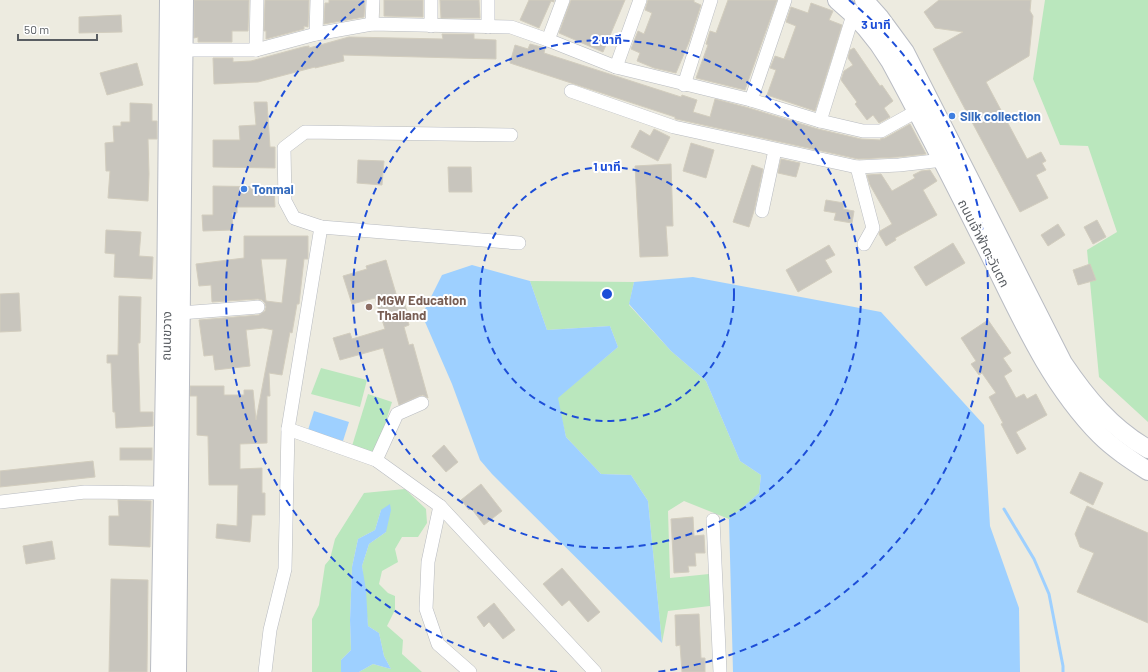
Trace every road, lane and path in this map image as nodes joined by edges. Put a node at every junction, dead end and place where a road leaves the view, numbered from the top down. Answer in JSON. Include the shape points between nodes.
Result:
{"nodes":[{"id":1,"x":169,"y":0,"type":"edge"},
{"id":2,"x":184,"y":0,"type":"edge"},
{"id":3,"x":257,"y":0,"type":"edge"},
{"id":4,"x":317,"y":0,"type":"edge"},
{"id":5,"x":373,"y":0,"type":"edge"},
{"id":6,"x":431,"y":0,"type":"edge"},
{"id":7,"x":488,"y":0,"type":"edge"},
{"id":8,"x":563,"y":0,"type":"edge"},
{"id":9,"x":640,"y":0,"type":"edge"},
{"id":10,"x":711,"y":0,"type":"edge"},
{"id":11,"x":785,"y":0,"type":"edge"},
{"id":12,"x":837,"y":0,"type":"edge"},
{"id":13,"x":864,"y":0,"type":"edge"},
{"id":14,"x":853,"y":15,"type":"junction"},
{"id":15,"x":372,"y":24,"type":"junction"},
{"id":16,"x":431,"y":26,"type":"junction"},
{"id":17,"x":488,"y":27,"type":"junction"},
{"id":18,"x":316,"y":34,"type":"junction"},
{"id":19,"x":548,"y":40,"type":"junction"},
{"id":20,"x":176,"y":50,"type":"junction"},
{"id":21,"x":256,"y":50,"type":"junction"},
{"id":22,"x":616,"y":67,"type":"junction"},
{"id":23,"x":684,"y":85,"type":"junction"},
{"id":24,"x":571,"y":91,"type":"dead end"},
{"id":25,"x":751,"y":100,"type":"junction"},
{"id":26,"x":917,"y":111,"type":"junction"},
{"id":27,"x":820,"y":121,"type":"junction"},
{"id":28,"x":511,"y":135,"type":"dead end"},
{"id":29,"x":775,"y":150,"type":"junction"},
{"id":30,"x":943,"y":160,"type":"junction"},
{"id":31,"x":857,"y":167,"type":"junction"},
{"id":32,"x":762,"y":211,"type":"dead end"},
{"id":33,"x":321,"y":227,"type":"junction"},
{"id":34,"x":519,"y":243,"type":"dead end"},
{"id":35,"x":864,"y":244,"type":"dead end"},
{"id":36,"x":258,"y":307,"type":"dead end"},
{"id":37,"x":180,"y":313,"type":"junction"},
{"id":38,"x":422,"y":403,"type":"dead end"},
{"id":39,"x":288,"y":429,"type":"junction"},
{"id":40,"x":172,"y":445,"type":"junction"},
{"id":41,"x":1148,"y":449,"type":"edge"},
{"id":42,"x":376,"y":460,"type":"junction"},
{"id":43,"x":1148,"y":471,"type":"edge"},
{"id":44,"x":163,"y":493,"type":"junction"},
{"id":45,"x":0,"y":502,"type":"edge"},
{"id":46,"x":440,"y":506,"type":"junction"},
{"id":47,"x":713,"y":520,"type":"dead end"},
{"id":48,"x":160,"y":672,"type":"edge"},
{"id":49,"x":177,"y":672,"type":"edge"},
{"id":50,"x":265,"y":672,"type":"edge"},
{"id":51,"x":470,"y":672,"type":"edge"},
{"id":52,"x":595,"y":672,"type":"edge"},
{"id":53,"x":720,"y":672,"type":"edge"}],
"edges":[{"from":1,"to":20,"type":"main road","name":"ถนนขวาง"},
{"from":2,"to":20,"type":"main road","name":"ถนนขวาง"},
{"from":3,"to":21,"type":"street"},
{"from":4,"to":18,"type":"street"},
{"from":5,"to":15,"type":"street"},
{"from":6,"to":16,"type":"street"},
{"from":7,"to":17,"type":"street"},
{"from":8,"to":19,"type":"street"},
{"from":9,"to":22,"type":"street"},
{"from":10,"to":23,"type":"street"},
{"from":11,"to":25,"type":"street"},
{"from":12,"to":14,"type":"main road","name":"ถนนเจ้าฟ้าตะวันตก"},
{"from":13,"to":41,"type":"main road","name":"ถนนเจ้าฟ้าตะวันตก","via":[[891,32],[908,58],[1064,363],[1096,408],[1118,428]]},
{"from":14,"to":26,"type":"main road","name":"ถนนเจ้าฟ้าตะวันตก","via":[[882,49]]},
{"from":14,"to":27,"type":"street"},
{"from":15,"to":16,"type":"street"},
{"from":15,"to":18,"type":"street"},
{"from":16,"to":17,"type":"street"},
{"from":17,"to":19,"type":"street","via":[[511,27]]},
{"from":18,"to":21,"type":"street"},
{"from":19,"to":22,"type":"street"},
{"from":20,"to":21,"type":"street"},
{"from":20,"to":37,"type":"main road","name":"ถนนขวาง"},
{"from":20,"to":40,"type":"main road","name":"ถนนขวาง"},
{"from":22,"to":23,"type":"street"},
{"from":23,"to":25,"type":"street"},
{"from":24,"to":29,"type":"street","via":[[674,128]]},
{"from":25,"to":27,"type":"street"},
{"from":26,"to":27,"type":"street","via":[[881,131],[863,131]]},
{"from":26,"to":30,"type":"main road","name":"ถนนเจ้าฟ้าตะวันตก"},
{"from":28,"to":33,"type":"street","via":[[305,132],[284,148],[285,201],[294,218]]},
{"from":29,"to":31,"type":"street"},
{"from":29,"to":32,"type":"street"},
{"from":30,"to":31,"type":"street"},
{"from":30,"to":43,"type":"main road","name":"ถนนเจ้าฟ้าตะวันตก","via":[[1031,337],[1055,378],[1101,436]]},
{"from":31,"to":35,"type":"street","via":[[873,228]]},
{"from":33,"to":34,"type":"street"},
{"from":33,"to":39,"type":"street"},
{"from":36,"to":37,"type":"street"},
{"from":37,"to":40,"type":"main road","name":"ถนนขวาง"},
{"from":38,"to":42,"type":"street","via":[[397,414]]},
{"from":39,"to":42,"type":"street"},
{"from":39,"to":50,"type":"street","via":[[285,569],[270,630]]},
{"from":40,"to":44,"type":"main road","name":"ถนนขวาง"},
{"from":40,"to":49,"type":"main road","name":"ถนนขวาง"},
{"from":42,"to":46,"type":"street"},
{"from":44,"to":45,"type":"street","via":[[85,492]]},
{"from":44,"to":48,"type":"main road","name":"ถนนขวาง"},
{"from":46,"to":51,"type":"street","via":[[428,562],[426,609],[438,644]]},
{"from":46,"to":52,"type":"street"},
{"from":47,"to":53,"type":"street"}]}
